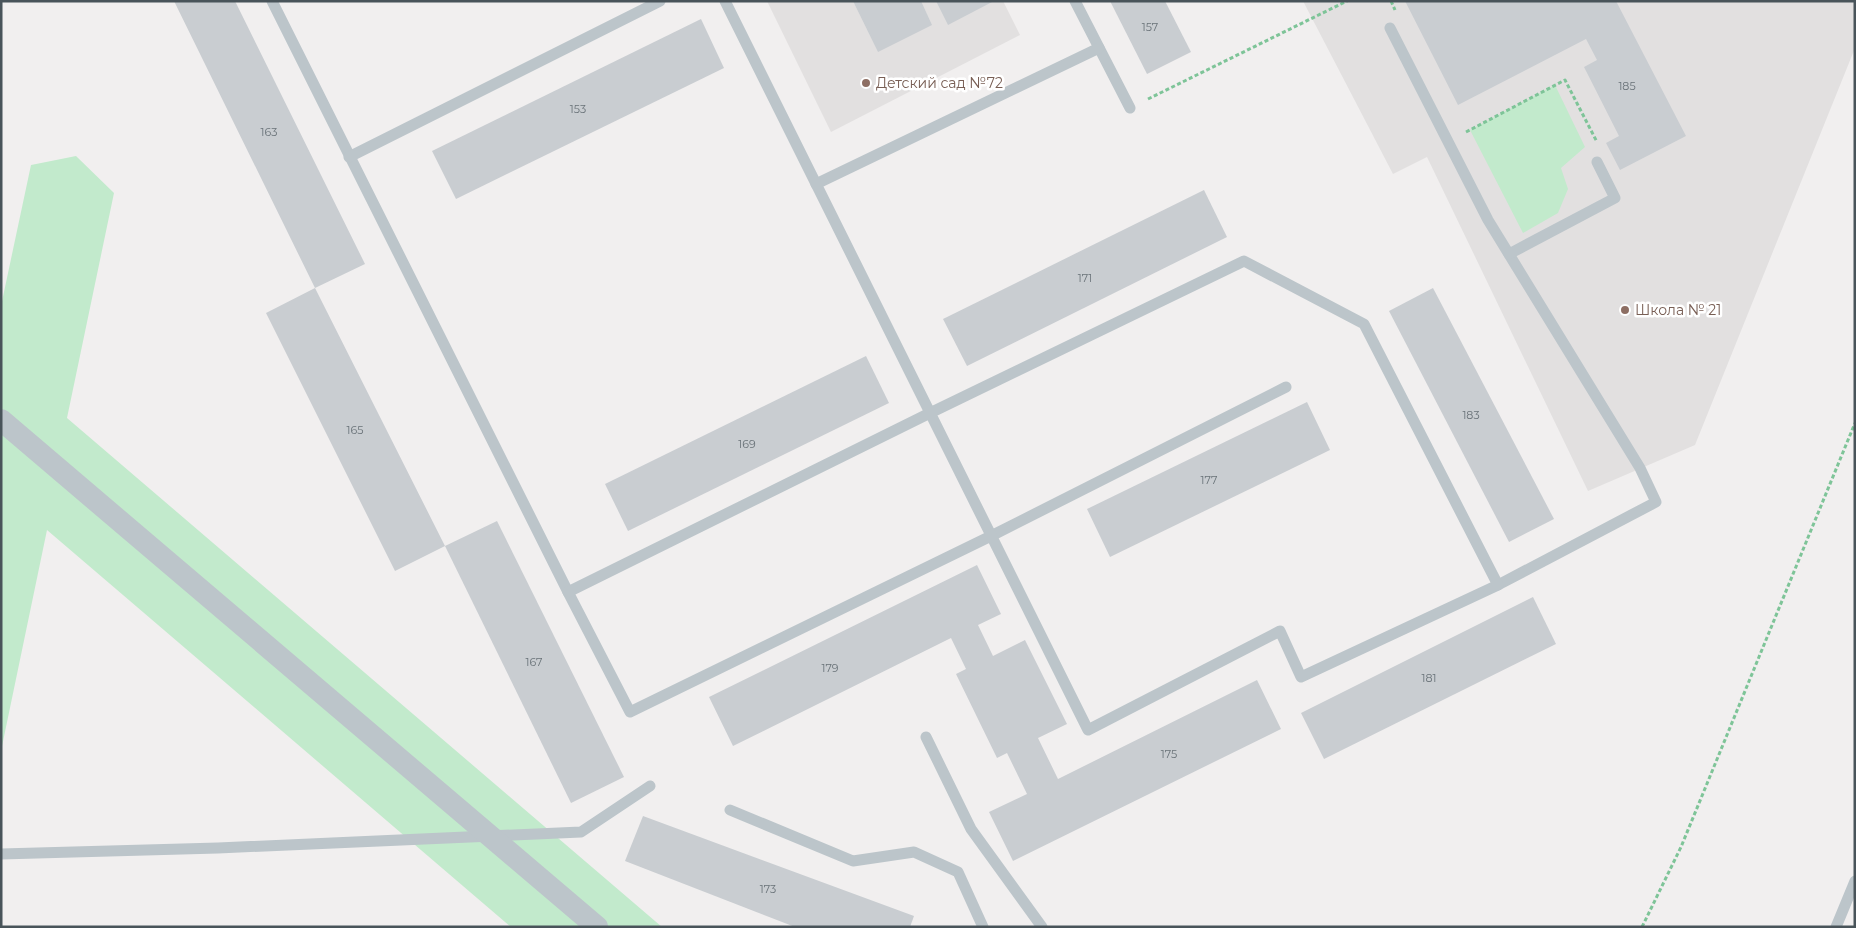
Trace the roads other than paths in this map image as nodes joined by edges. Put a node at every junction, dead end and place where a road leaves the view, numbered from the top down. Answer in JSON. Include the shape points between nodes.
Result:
{"nodes":[{"id":1,"x":272,"y":1,"type":"edge"},
{"id":2,"x":660,"y":1,"type":"edge"},
{"id":3,"x":725,"y":1,"type":"edge"},
{"id":4,"x":1075,"y":1,"type":"edge"},
{"id":5,"x":1390,"y":28,"type":"dead end"},
{"id":6,"x":1099,"y":48,"type":"junction"},
{"id":7,"x":1130,"y":108,"type":"road end"},
{"id":8,"x":350,"y":157,"type":"junction"},
{"id":9,"x":1597,"y":162,"type":"dead end"},
{"id":10,"x":816,"y":184,"type":"junction"},
{"id":11,"x":1509,"y":254,"type":"junction"},
{"id":12,"x":1286,"y":387,"type":"dead end"},
{"id":13,"x":930,"y":413,"type":"junction"},
{"id":14,"x":1,"y":420,"type":"edge"},
{"id":15,"x":991,"y":536,"type":"junction"},
{"id":16,"x":1498,"y":585,"type":"junction"},
{"id":17,"x":568,"y":592,"type":"junction"},
{"id":18,"x":926,"y":737,"type":"dead end"},
{"id":19,"x":650,"y":786,"type":"dead end"},
{"id":20,"x":730,"y":810,"type":"dead end"},
{"id":21,"x":490,"y":836,"type":"junction"},
{"id":22,"x":1,"y":854,"type":"edge"},
{"id":23,"x":1855,"y":881,"type":"edge"},
{"id":24,"x":597,"y":927,"type":"edge"},
{"id":25,"x":983,"y":927,"type":"edge"},
{"id":26,"x":1042,"y":927,"type":"edge"},
{"id":27,"x":1836,"y":927,"type":"edge"}],
"edges":[{"from":1,"to":8,"type":"lane"},
{"from":2,"to":8,"type":"lane"},
{"from":3,"to":10,"type":"lane"},
{"from":4,"to":6,"type":"lane"},
{"from":5,"to":11,"type":"lane","via":[[1488,220]]},
{"from":6,"to":7,"type":"lane"},
{"from":6,"to":10,"type":"lane"},
{"from":8,"to":17,"type":"lane"},
{"from":9,"to":11,"type":"lane","via":[[1615,198]]},
{"from":10,"to":13,"type":"lane"},
{"from":11,"to":16,"type":"lane","via":[[1640,468],[1656,502]]},
{"from":12,"to":15,"type":"lane"},
{"from":13,"to":15,"type":"lane"},
{"from":13,"to":16,"type":"lane","via":[[1244,261],[1364,324]]},
{"from":13,"to":17,"type":"lane"},
{"from":14,"to":21,"type":"street"},
{"from":15,"to":16,"type":"lane","via":[[1088,730],[1280,631],[1301,677]]},
{"from":15,"to":17,"type":"lane","via":[[630,712]]},
{"from":18,"to":26,"type":"lane","via":[[972,829]]},
{"from":19,"to":21,"type":"lane","via":[[581,832]]},
{"from":20,"to":25,"type":"lane","via":[[853,861],[914,852],[958,872]]},
{"from":21,"to":22,"type":"lane"},
{"from":21,"to":24,"type":"street"},
{"from":23,"to":27,"type":"lane"}]}
